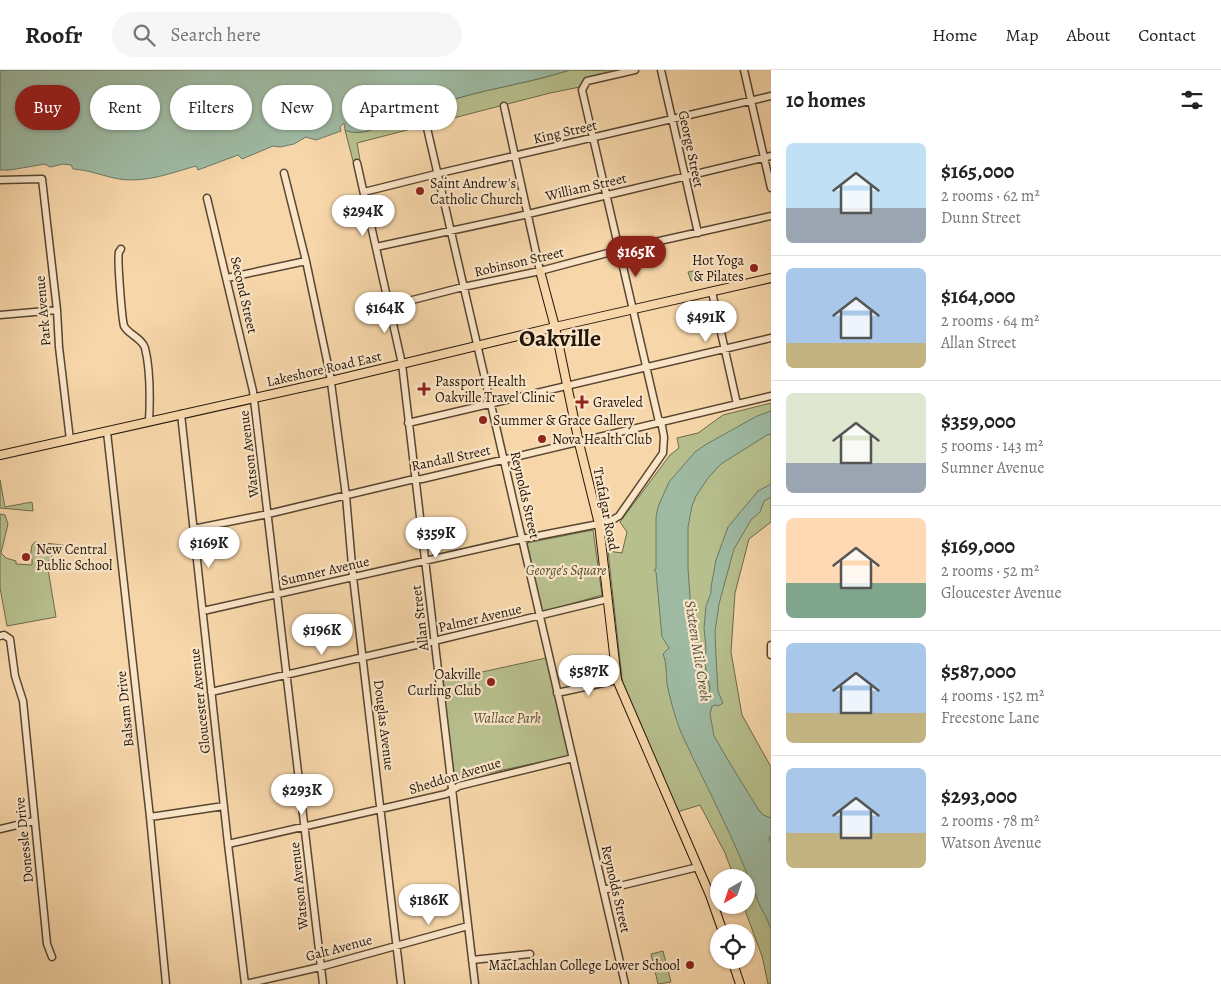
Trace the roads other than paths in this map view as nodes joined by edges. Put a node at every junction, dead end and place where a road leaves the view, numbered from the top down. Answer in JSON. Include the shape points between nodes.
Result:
{"nodes":[{"id":1,"x":635,"y":70,"type":"edge"},
{"id":2,"x":661,"y":70,"type":"edge"},
{"id":3,"x":744,"y":70,"type":"edge"},
{"id":4,"x":771,"y":96,"type":"edge"},
{"id":5,"x":750,"y":101,"type":"junction"},
{"id":6,"x":504,"y":106,"type":"dead end"},
{"id":7,"x":672,"y":119,"type":"junction"},
{"id":8,"x":427,"y":130,"type":"edge"},
{"id":9,"x":594,"y":138,"type":"junction"},
{"id":10,"x":514,"y":156,"type":"junction"},
{"id":11,"x":771,"y":156,"type":"edge"},
{"id":12,"x":764,"y":158,"type":"junction"},
{"id":13,"x":356,"y":163,"type":"dead end"},
{"id":14,"x":284,"y":173,"type":"dead end"},
{"id":15,"x":436,"y":174,"type":"junction"},
{"id":16,"x":685,"y":177,"type":"junction"},
{"id":17,"x":0,"y":180,"type":"edge"},
{"id":18,"x":771,"y":188,"type":"edge"},
{"id":19,"x":364,"y":192,"type":"junction"},
{"id":20,"x":607,"y":194,"type":"junction"},
{"id":21,"x":208,"y":198,"type":"dead end"},
{"id":22,"x":528,"y":214,"type":"junction"},
{"id":23,"x":771,"y":216,"type":"edge"},
{"id":24,"x":451,"y":231,"type":"junction"},
{"id":25,"x":698,"y":233,"type":"junction"},
{"id":26,"x":376,"y":247,"type":"junction"},
{"id":27,"x":121,"y":250,"type":"dead end"},
{"id":28,"x":619,"y":250,"type":"junction"},
{"id":29,"x":306,"y":261,"type":"junction"},
{"id":30,"x":540,"y":271,"type":"junction"},
{"id":31,"x":227,"y":278,"type":"junction"},
{"id":32,"x":771,"y":278,"type":"edge"},
{"id":33,"x":463,"y":287,"type":"junction"},
{"id":34,"x":712,"y":292,"type":"junction"},
{"id":35,"x":390,"y":306,"type":"junction"},
{"id":36,"x":57,"y":310,"type":"junction"},
{"id":37,"x":633,"y":310,"type":"junction"},
{"id":38,"x":0,"y":315,"type":"edge"},
{"id":39,"x":555,"y":327,"type":"junction"},
{"id":40,"x":771,"y":338,"type":"edge"},
{"id":41,"x":477,"y":346,"type":"junction"},
{"id":42,"x":725,"y":349,"type":"junction"},
{"id":43,"x":402,"y":364,"type":"junction"},
{"id":44,"x":646,"y":367,"type":"junction"},
{"id":45,"x":331,"y":381,"type":"junction"},
{"id":46,"x":567,"y":386,"type":"junction"},
{"id":47,"x":771,"y":396,"type":"edge"},
{"id":48,"x":254,"y":398,"type":"junction"},
{"id":49,"x":737,"y":404,"type":"junction"},
{"id":50,"x":491,"y":405,"type":"junction"},
{"id":51,"x":181,"y":414,"type":"junction"},
{"id":52,"x":149,"y":422,"type":"junction"},
{"id":53,"x":660,"y":422,"type":"junction"},
{"id":54,"x":408,"y":423,"type":"junction"},
{"id":55,"x":107,"y":432,"type":"junction"},
{"id":56,"x":70,"y":440,"type":"junction"},
{"id":57,"x":579,"y":442,"type":"junction"},
{"id":58,"x":0,"y":455,"type":"edge"},
{"id":59,"x":504,"y":460,"type":"junction"},
{"id":60,"x":415,"y":479,"type":"junction"},
{"id":61,"x":346,"y":496,"type":"junction"},
{"id":62,"x":268,"y":514,"type":"junction"},
{"id":63,"x":599,"y":524,"type":"junction"},
{"id":64,"x":193,"y":529,"type":"junction"},
{"id":65,"x":522,"y":539,"type":"junction"},
{"id":66,"x":426,"y":562,"type":"junction"},
{"id":67,"x":353,"y":577,"type":"junction"},
{"id":68,"x":278,"y":594,"type":"junction"},
{"id":69,"x":608,"y":599,"type":"junction"},
{"id":70,"x":203,"y":612,"type":"junction"},
{"id":71,"x":540,"y":616,"type":"junction"},
{"id":72,"x":2,"y":635,"type":"edge"},
{"id":73,"x":436,"y":641,"type":"junction"},
{"id":74,"x":771,"y":645,"type":"edge"},
{"id":75,"x":771,"y":655,"type":"edge"},
{"id":76,"x":362,"y":658,"type":"junction"},
{"id":77,"x":287,"y":675,"type":"junction"},
{"id":78,"x":617,"y":680,"type":"junction"},
{"id":79,"x":211,"y":692,"type":"junction"},
{"id":80,"x":558,"y":693,"type":"junction"},
{"id":81,"x":573,"y":758,"type":"junction"},
{"id":82,"x":452,"y":791,"type":"junction"},
{"id":83,"x":224,"y":806,"type":"junction"},
{"id":84,"x":382,"y":809,"type":"junction"},
{"id":85,"x":150,"y":818,"type":"junction"},
{"id":86,"x":34,"y":821,"type":"junction"},
{"id":87,"x":305,"y":826,"type":"junction"},
{"id":88,"x":0,"y":829,"type":"edge"},
{"id":89,"x":228,"y":844,"type":"junction"},
{"id":90,"x":698,"y":867,"type":"junction"},
{"id":91,"x":603,"y":890,"type":"junction"},
{"id":92,"x":720,"y":924,"type":"edge"},
{"id":93,"x":468,"y":926,"type":"junction"},
{"id":94,"x":396,"y":945,"type":"junction"},
{"id":95,"x":530,"y":954,"type":"dead end"},
{"id":96,"x":52,"y":957,"type":"dead end"},
{"id":97,"x":472,"y":960,"type":"junction"},
{"id":98,"x":320,"y":967,"type":"junction"},
{"id":99,"x":735,"y":969,"type":"edge"},
{"id":100,"x":166,"y":984,"type":"edge"},
{"id":101,"x":245,"y":984,"type":"edge"},
{"id":102,"x":323,"y":984,"type":"edge"},
{"id":103,"x":401,"y":984,"type":"edge"},
{"id":104,"x":474,"y":984,"type":"edge"},
{"id":105,"x":625,"y":984,"type":"edge"},
{"id":106,"x":740,"y":984,"type":"edge"}],
"edges":[{"from":1,"to":9,"type":"street","name":"Sumner Avenue","via":[[587,81],[582,90]]},
{"from":2,"to":7,"type":"street","name":"George Street"},
{"from":3,"to":5,"type":"street"},
{"from":4,"to":5,"type":"street","name":"King Street"},
{"from":5,"to":7,"type":"street","name":"King Street"},
{"from":5,"to":12,"type":"street"},
{"from":6,"to":10,"type":"street","name":"Trafalgar Road"},
{"from":7,"to":9,"type":"street","name":"King Street"},
{"from":7,"to":16,"type":"street","name":"George Street"},
{"from":8,"to":15,"type":"street","name":"Reynolds Street"},
{"from":9,"to":10,"type":"street","name":"King Street"},
{"from":9,"to":20,"type":"street","name":"Sumner Avenue"},
{"from":10,"to":15,"type":"street","name":"King Street"},
{"from":10,"to":22,"type":"street","name":"Trafalgar Road"},
{"from":11,"to":12,"type":"street","name":"William Street"},
{"from":12,"to":16,"type":"street","name":"William Street"},
{"from":12,"to":18,"type":"street"},
{"from":13,"to":19,"type":"street","name":"Allan Street"},
{"from":14,"to":29,"type":"street","name":"Douglas Avenue"},
{"from":15,"to":19,"type":"street","name":"King Street"},
{"from":15,"to":24,"type":"street","name":"Reynolds Street"},
{"from":16,"to":20,"type":"street","name":"William Street"},
{"from":16,"to":25,"type":"street","name":"George Street"},
{"from":17,"to":36,"type":"street","name":"Park Avenue","via":[[42,179]]},
{"from":19,"to":26,"type":"street","name":"Allan Street"},
{"from":20,"to":22,"type":"street","name":"William Street"},
{"from":20,"to":28,"type":"street","name":"Sumner Avenue"},
{"from":21,"to":31,"type":"street","name":"Second Street"},
{"from":22,"to":24,"type":"street","name":"William Street"},
{"from":22,"to":30,"type":"street","name":"Trafalgar Road"},
{"from":23,"to":25,"type":"street","name":"Robinson Street"},
{"from":24,"to":26,"type":"street","name":"William Street"},
{"from":24,"to":33,"type":"street","name":"Reynolds Street"},
{"from":25,"to":28,"type":"street","name":"Robinson Street"},
{"from":26,"to":35,"type":"street","name":"Allan Street"},
{"from":27,"to":52,"type":"street","via":[[123,319],[128,332],[141,342],[145,350]]},
{"from":28,"to":30,"type":"street","name":"Robinson Street"},
{"from":28,"to":37,"type":"street","name":"Sumner Avenue"},
{"from":29,"to":31,"type":"street"},
{"from":29,"to":45,"type":"street","name":"Douglas Avenue"},
{"from":30,"to":33,"type":"street","name":"Robinson Street"},
{"from":30,"to":39,"type":"main road","name":"Trafalgar Road"},
{"from":31,"to":48,"type":"street","name":"Second Street"},
{"from":32,"to":34,"type":"main road","name":"Lakeshore Road East"},
{"from":33,"to":35,"type":"street","name":"Robinson Street"},
{"from":33,"to":41,"type":"street","name":"Reynolds Street"},
{"from":34,"to":37,"type":"main road","name":"Lakeshore Road East"},
{"from":34,"to":42,"type":"street"},
{"from":35,"to":43,"type":"street","name":"Allan Street"},
{"from":36,"to":38,"type":"street"},
{"from":36,"to":56,"type":"street","name":"Park Avenue"},
{"from":37,"to":39,"type":"main road","name":"Lakeshore Road East"},
{"from":37,"to":44,"type":"street","name":"Sumner Avenue"},
{"from":39,"to":41,"type":"main road","name":"Lakeshore Road East"},
{"from":39,"to":46,"type":"main road","name":"Trafalgar Road"},
{"from":40,"to":42,"type":"street"},
{"from":41,"to":43,"type":"main road","name":"Lakeshore Road East"},
{"from":41,"to":50,"type":"street","name":"Reynolds Street"},
{"from":42,"to":44,"type":"street"},
{"from":42,"to":49,"type":"street"},
{"from":43,"to":45,"type":"main road","name":"Lakeshore Road East"},
{"from":43,"to":54,"type":"street","name":"Allan Street"},
{"from":44,"to":46,"type":"street"},
{"from":44,"to":53,"type":"street","name":"Sumner Avenue"},
{"from":45,"to":48,"type":"main road","name":"Lakeshore Road East"},
{"from":45,"to":61,"type":"street","name":"Douglas Avenue"},
{"from":46,"to":50,"type":"street"},
{"from":46,"to":57,"type":"main road","name":"Trafalgar Road"},
{"from":47,"to":49,"type":"street","name":"Randall Street"},
{"from":48,"to":51,"type":"main road","name":"Lakeshore Road East"},
{"from":48,"to":62,"type":"street","name":"Watson Avenue"},
{"from":49,"to":53,"type":"street","name":"Randall Street"},
{"from":50,"to":54,"type":"street"},
{"from":50,"to":59,"type":"street","name":"Reynolds Street"},
{"from":51,"to":52,"type":"main road","name":"Lakeshore Road East"},
{"from":51,"to":64,"type":"street","name":"Gloucester Avenue"},
{"from":52,"to":55,"type":"main road","name":"Lakeshore Road East"},
{"from":53,"to":57,"type":"street","name":"Randall Street"},
{"from":53,"to":63,"type":"street","name":"Sumner Avenue","via":[[664,437],[663,453],[619,516]]},
{"from":54,"to":60,"type":"street","name":"Allan Street"},
{"from":55,"to":56,"type":"main road","name":"Lakeshore Road East"},
{"from":55,"to":85,"type":"street","name":"Balsam Drive"},
{"from":56,"to":58,"type":"main road","name":"Lakeshore Road East"},
{"from":57,"to":59,"type":"street","name":"Randall Street"},
{"from":57,"to":63,"type":"main road","name":"Trafalgar Road"},
{"from":59,"to":60,"type":"street","name":"Randall Street"},
{"from":59,"to":65,"type":"street","name":"Reynolds Street"},
{"from":60,"to":61,"type":"street","name":"Randall Street"},
{"from":60,"to":66,"type":"street","name":"Allan Street"},
{"from":61,"to":62,"type":"street","name":"Randall Street"},
{"from":61,"to":67,"type":"street","name":"Douglas Avenue"},
{"from":62,"to":64,"type":"street","name":"Randall Street"},
{"from":62,"to":68,"type":"street","name":"Watson Avenue"},
{"from":63,"to":65,"type":"street","name":"Sumner Avenue"},
{"from":63,"to":69,"type":"main road","name":"Trafalgar Road"},
{"from":64,"to":70,"type":"street","name":"Gloucester Avenue"},
{"from":65,"to":66,"type":"street","name":"Sumner Avenue"},
{"from":65,"to":71,"type":"street","name":"Reynolds Street"},
{"from":66,"to":67,"type":"street","name":"Sumner Avenue"},
{"from":66,"to":73,"type":"street","name":"Allan Street"},
{"from":67,"to":68,"type":"street","name":"Sumner Avenue"},
{"from":67,"to":76,"type":"street","name":"Douglas Avenue"},
{"from":68,"to":70,"type":"street","name":"Sumner Avenue"},
{"from":68,"to":77,"type":"street","name":"Watson Avenue"},
{"from":69,"to":71,"type":"street","name":"Palmer Avenue"},
{"from":69,"to":78,"type":"main road","name":"Trafalgar Road"},
{"from":70,"to":79,"type":"street","name":"Gloucester Avenue"},
{"from":71,"to":73,"type":"street","name":"Palmer Avenue"},
{"from":71,"to":80,"type":"street","name":"Reynolds Street"},
{"from":72,"to":86,"type":"street","name":"Donessle Drive","via":[[10,639],[15,676],[23,701]]},
{"from":73,"to":76,"type":"street","name":"Palmer Avenue"},
{"from":73,"to":82,"type":"street","name":"Allan Street"},
{"from":74,"to":75,"type":"street"},
{"from":76,"to":77,"type":"street","name":"Palmer Avenue"},
{"from":76,"to":84,"type":"street","name":"Douglas Avenue"},
{"from":77,"to":79,"type":"street","name":"Palmer Avenue"},
{"from":77,"to":87,"type":"street","name":"Watson Avenue"},
{"from":78,"to":80,"type":"street"},
{"from":78,"to":90,"type":"main road","name":"Trafalgar Road"},
{"from":79,"to":83,"type":"street","name":"Gloucester Avenue"},
{"from":80,"to":81,"type":"street","name":"Reynolds Street"},
{"from":81,"to":82,"type":"street","name":"Sheddon Avenue","via":[[459,786]]},
{"from":81,"to":91,"type":"street","name":"Reynolds Street"},
{"from":82,"to":84,"type":"street","name":"Sheddon Avenue"},
{"from":82,"to":93,"type":"street","name":"Allan Street"},
{"from":83,"to":85,"type":"street"},
{"from":83,"to":89,"type":"street","name":"Gloucester Avenue"},
{"from":84,"to":87,"type":"street","name":"Sheddon Avenue"},
{"from":84,"to":94,"type":"street","name":"Douglas Avenue"},
{"from":85,"to":100,"type":"street","name":"Balsam Drive"},
{"from":86,"to":88,"type":"street"},
{"from":86,"to":96,"type":"street","name":"Donessle Drive","via":[[47,944]]},
{"from":87,"to":89,"type":"street","name":"Sheddon Avenue"},
{"from":87,"to":98,"type":"street","name":"Watson Avenue"},
{"from":89,"to":101,"type":"street","name":"Gloucester Avenue"},
{"from":90,"to":91,"type":"street"},
{"from":90,"to":92,"type":"main road","name":"Trafalgar Road"},
{"from":91,"to":105,"type":"street","name":"Reynolds Street"},
{"from":93,"to":94,"type":"street","name":"Galt Avenue"},
{"from":93,"to":97,"type":"street","name":"Allan Street"},
{"from":94,"to":98,"type":"street","name":"Galt Avenue"},
{"from":94,"to":103,"type":"street","name":"Douglas Avenue"},
{"from":95,"to":97,"type":"street"},
{"from":97,"to":104,"type":"street","name":"Allan Street"},
{"from":98,"to":101,"type":"street","name":"Galt Avenue"},
{"from":98,"to":102,"type":"street","name":"Watson Avenue"},
{"from":99,"to":106,"type":"main road"}]}
